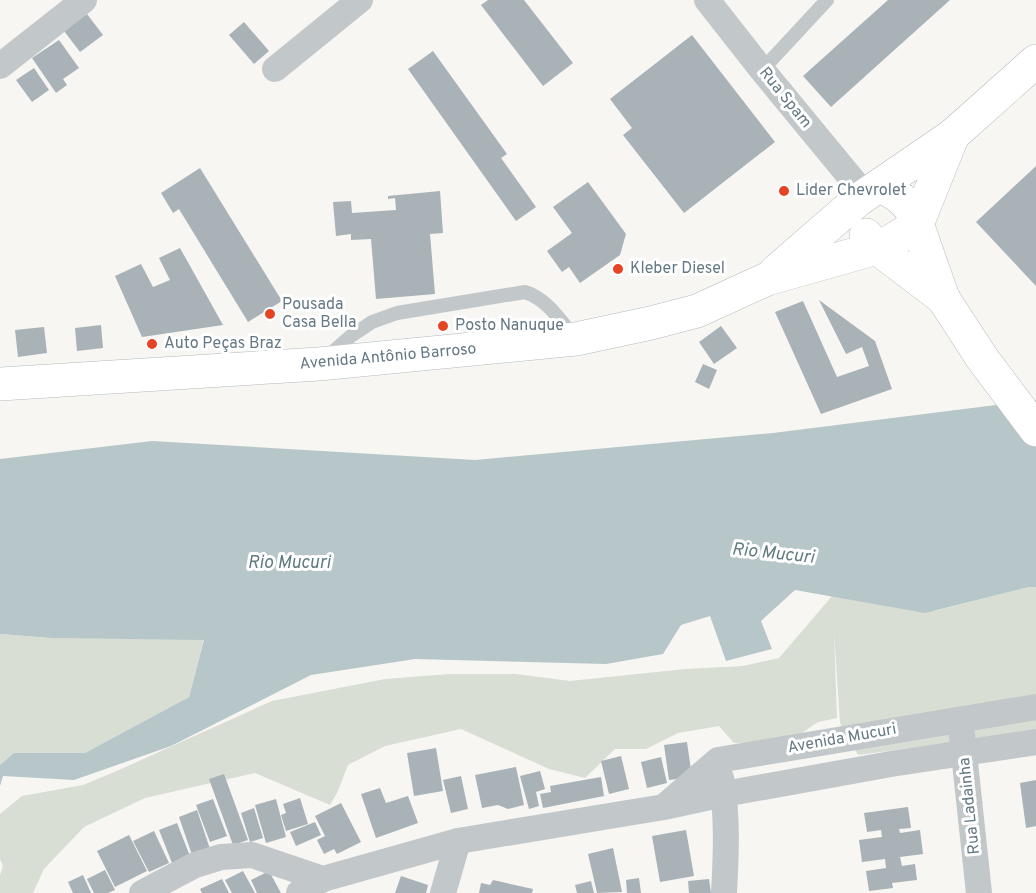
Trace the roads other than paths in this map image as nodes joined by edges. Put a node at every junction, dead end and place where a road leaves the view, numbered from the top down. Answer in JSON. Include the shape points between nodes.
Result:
{"nodes":[{"id":1,"x":84,"y":0,"type":"edge"},
{"id":2,"x":360,"y":0,"type":"edge"},
{"id":3,"x":707,"y":0,"type":"edge"},
{"id":4,"x":826,"y":0,"type":"edge"},
{"id":5,"x":57,"y":10,"type":"edge"},
{"id":6,"x":1036,"y":61,"type":"edge"},
{"id":7,"x":0,"y":66,"type":"edge"},
{"id":8,"x":275,"y":69,"type":"dead end"},
{"id":9,"x":762,"y":70,"type":"junction"},
{"id":10,"x":953,"y":135,"type":"junction"},
{"id":11,"x":867,"y":194,"type":"junction"},
{"id":12,"x":899,"y":235,"type":"junction"},
{"id":13,"x":767,"y":279,"type":"junction"},
{"id":14,"x":943,"y":298,"type":"junction"},
{"id":15,"x":576,"y":339,"type":"junction"},
{"id":16,"x":319,"y":364,"type":"junction"},
{"id":17,"x":0,"y":384,"type":"edge"},
{"id":18,"x":1036,"y":430,"type":"edge"},
{"id":19,"x":1036,"y":707,"type":"edge"},
{"id":20,"x":960,"y":719,"type":"junction"},
{"id":21,"x":1036,"y":742,"type":"edge"},
{"id":22,"x":965,"y":752,"type":"junction"},
{"id":23,"x":718,"y":760,"type":"junction"},
{"id":24,"x":724,"y":794,"type":"junction"},
{"id":25,"x":664,"y":807,"type":"junction"},
{"id":26,"x":458,"y":841,"type":"junction"},
{"id":27,"x":323,"y":879,"type":"junction"},
{"id":28,"x":142,"y":893,"type":"edge"},
{"id":29,"x":299,"y":893,"type":"edge"},
{"id":30,"x":443,"y":893,"type":"edge"},
{"id":31,"x":724,"y":893,"type":"edge"},
{"id":32,"x":979,"y":893,"type":"edge"}],
"edges":[{"from":1,"to":5,"type":"street"},
{"from":2,"to":8,"type":"street"},
{"from":3,"to":9,"type":"street","name":"Rua Spam"},
{"from":4,"to":9,"type":"lane"},
{"from":5,"to":7,"type":"street"},
{"from":6,"to":10,"type":"main road","name":"Avenida Antônio Barroso"},
{"from":9,"to":11,"type":"street","name":"Rua Spam"},
{"from":10,"to":11,"type":"main road","name":"Avenida Antônio Barroso"},
{"from":10,"to":12,"type":"main road"},
{"from":11,"to":12,"type":"main road","via":[[860,221],[869,240]]},
{"from":11,"to":12,"type":"main road","via":[[889,190],[907,203],[913,212]]},
{"from":11,"to":13,"type":"main road","name":"Avenida Antônio Barroso"},
{"from":12,"to":13,"type":"main road","name":"Avenida Antônio Barroso"},
{"from":12,"to":14,"type":"main road"},
{"from":12,"to":14,"type":"main road"},
{"from":13,"to":15,"type":"main road","name":"Avenida Antônio Barroso","via":[[697,311]]},
{"from":14,"to":18,"type":"main road"},
{"from":15,"to":16,"type":"main road","name":"Avenida Antônio Barroso"},
{"from":15,"to":16,"type":"lane","via":[[542,300],[525,292],[397,313],[372,322]]},
{"from":16,"to":17,"type":"main road","name":"Avenida Antônio Barroso"},
{"from":19,"to":20,"type":"street","name":"Avenida Mucuri"},
{"from":20,"to":22,"type":"street","name":"Rua Ladainha"},
{"from":20,"to":23,"type":"street","name":"Avenida Mucuri"},
{"from":21,"to":22,"type":"street","name":"Avenida Mucuri"},
{"from":22,"to":24,"type":"street","name":"Avenida Mucuri"},
{"from":22,"to":32,"type":"street","name":"Rua Ladainha"},
{"from":23,"to":24,"type":"street"},
{"from":23,"to":25,"type":"street"},
{"from":24,"to":25,"type":"street","name":"Avenida Mucuri"},
{"from":24,"to":31,"type":"street"},
{"from":25,"to":26,"type":"street","name":"Avenida Mucuri"},
{"from":26,"to":27,"type":"street","name":"Avenida Mucuri"},
{"from":26,"to":30,"type":"street"},
{"from":27,"to":28,"type":"street","via":[[252,855],[221,857],[195,865]]},
{"from":27,"to":29,"type":"street","name":"Avenida Mucuri"}]}
